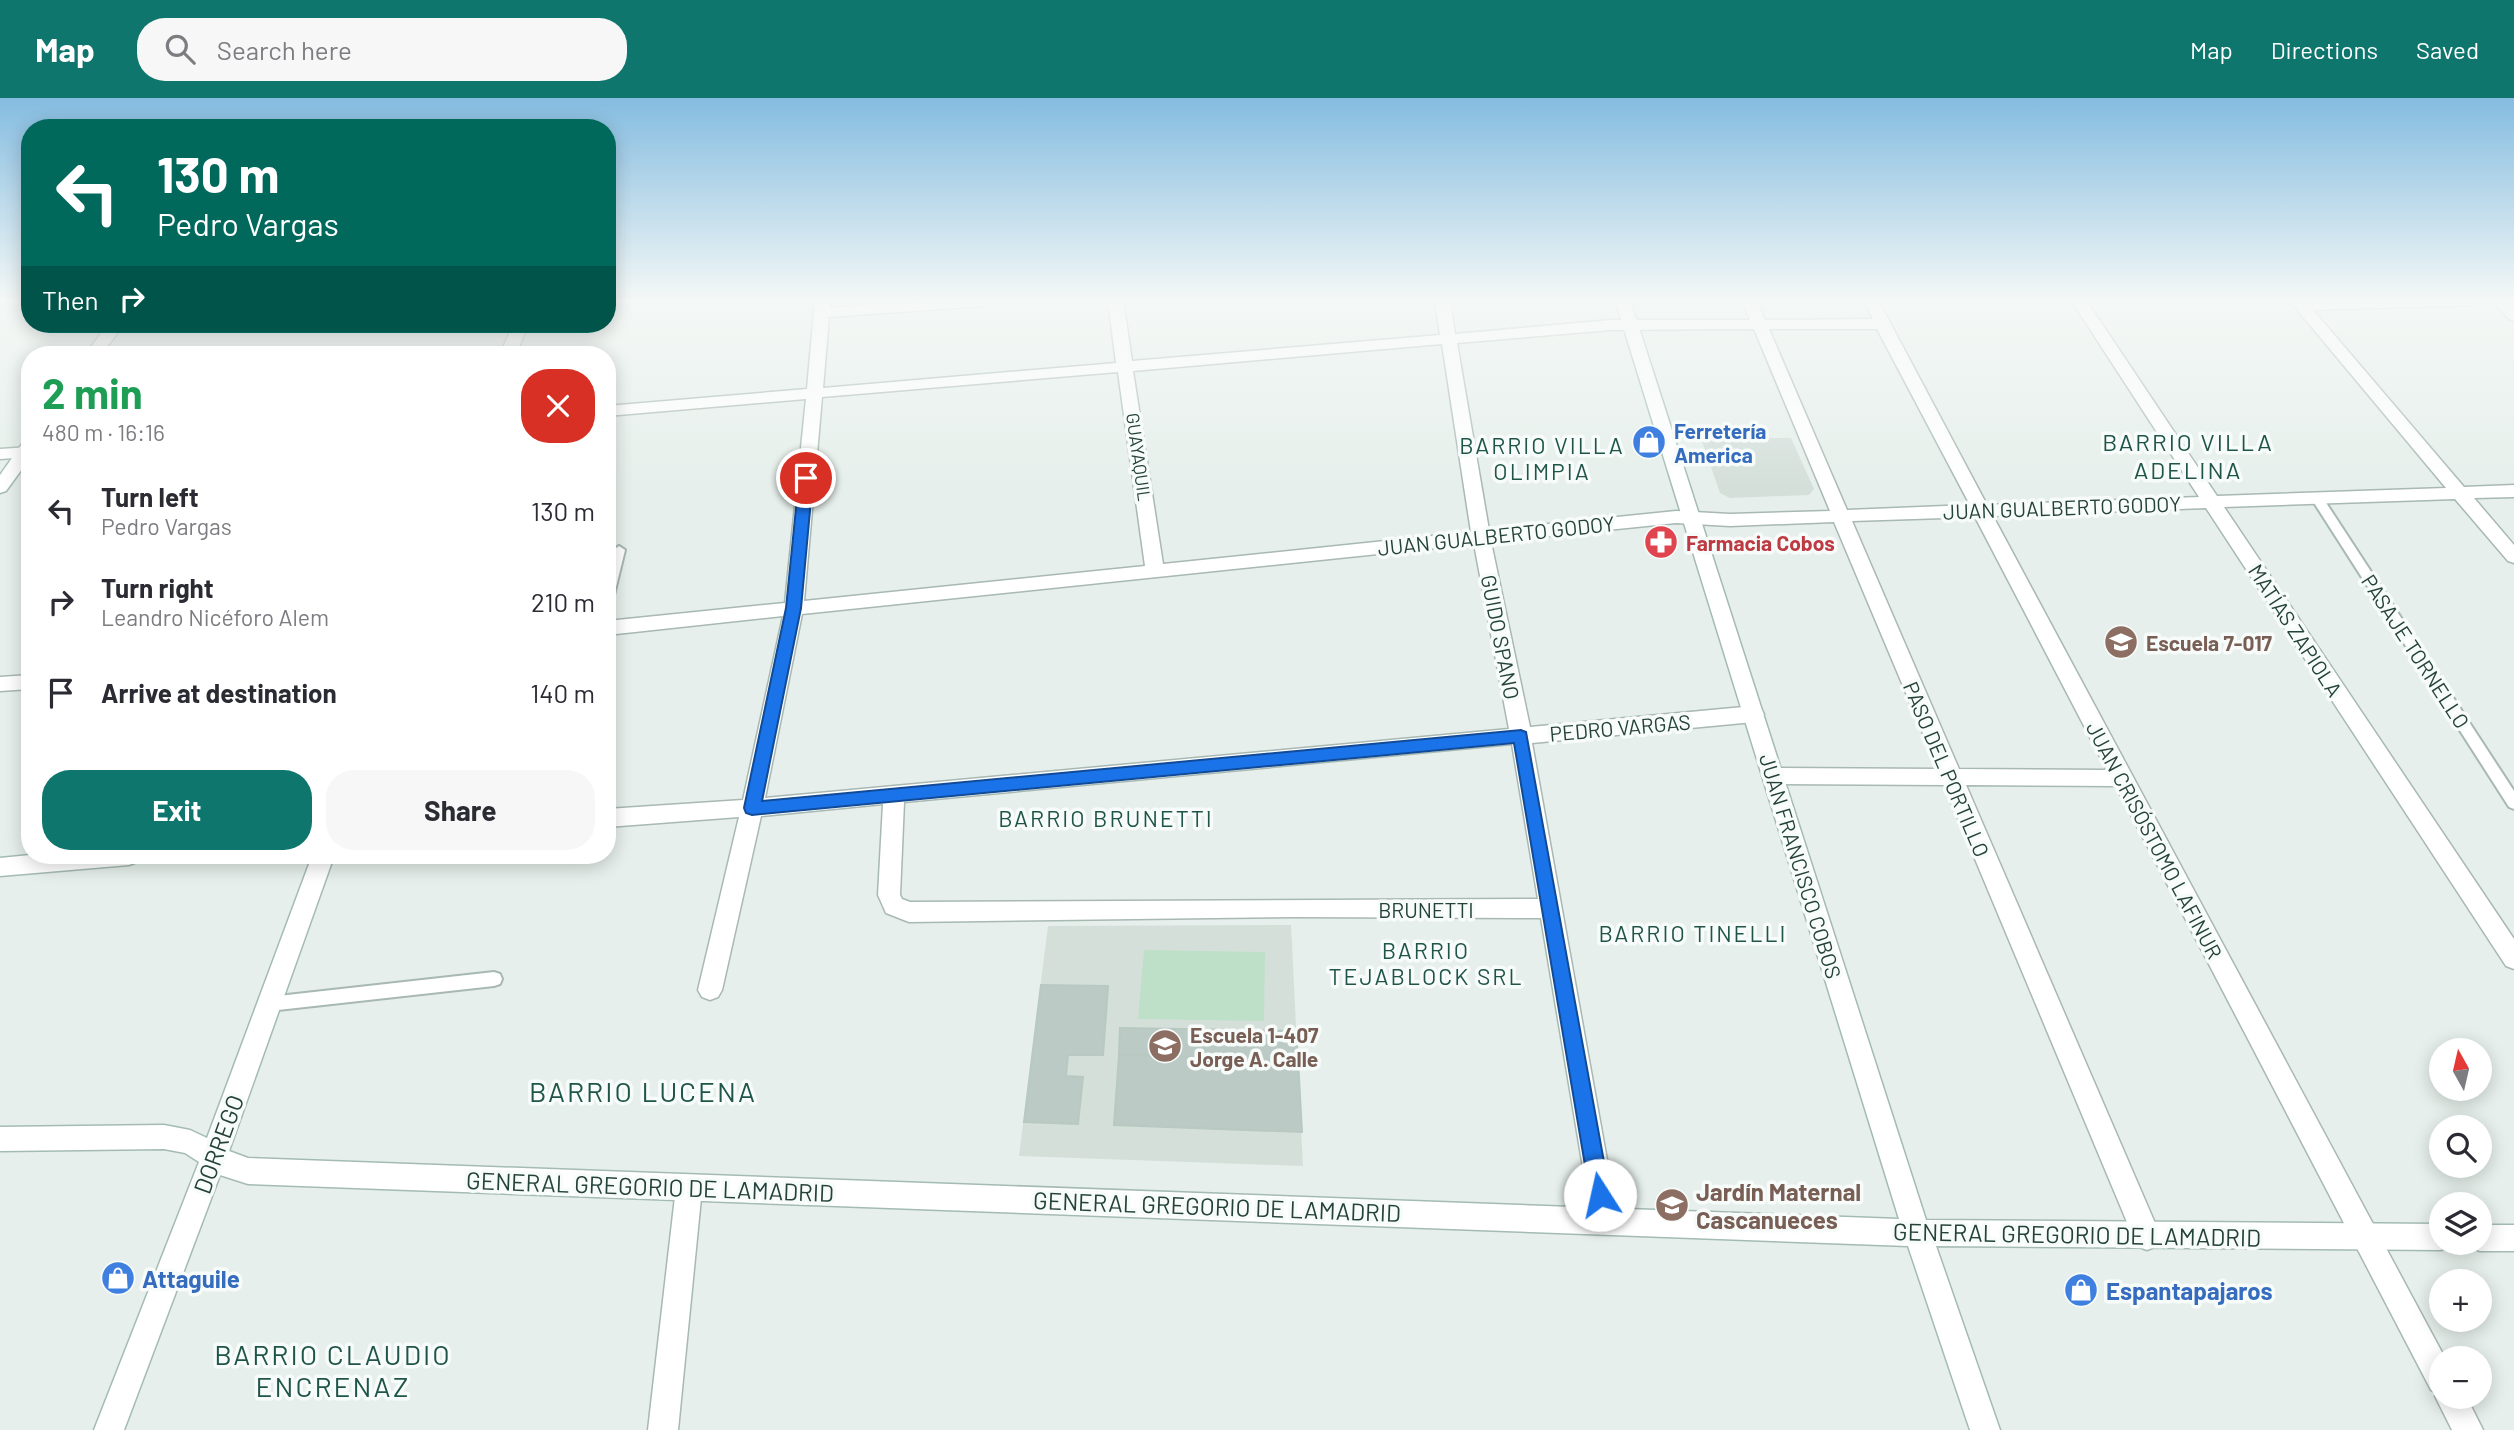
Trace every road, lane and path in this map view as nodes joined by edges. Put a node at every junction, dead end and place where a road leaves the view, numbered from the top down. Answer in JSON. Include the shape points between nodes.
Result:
{"nodes":[{"id":1,"x":817,"y":362,"type":"edge"},
{"id":2,"x":1124,"y":362,"type":"edge"},
{"id":3,"x":1181,"y":362,"type":"edge"},
{"id":4,"x":1453,"y":362,"type":"edge"},
{"id":5,"x":1642,"y":362,"type":"edge"},
{"id":6,"x":1775,"y":362,"type":"edge"},
{"id":7,"x":1903,"y":362,"type":"edge"},
{"id":8,"x":2119,"y":362,"type":"edge"},
{"id":9,"x":2349,"y":362,"type":"edge"},
{"id":10,"x":1125,"y":367,"type":"junction"},
{"id":11,"x":814,"y":394,"type":"junction"},
{"id":12,"x":616,"y":410,"type":"edge"},
{"id":13,"x":21,"y":451,"type":"edge"},
{"id":14,"x":0,"y":454,"type":"edge"},
{"id":15,"x":21,"y":459,"type":"edge"},
{"id":16,"x":0,"y":486,"type":"edge"},
{"id":17,"x":2514,"y":491,"type":"edge"},
{"id":18,"x":2460,"y":493,"type":"junction"},
{"id":19,"x":2317,"y":498,"type":"junction"},
{"id":20,"x":2212,"y":501,"type":"junction"},
{"id":21,"x":1980,"y":510,"type":"junction"},
{"id":22,"x":1839,"y":516,"type":"junction"},
{"id":23,"x":1692,"y":517,"type":"junction"},
{"id":24,"x":1481,"y":536,"type":"junction"},
{"id":25,"x":619,"y":550,"type":"dead end"},
{"id":26,"x":2514,"y":557,"type":"edge"},
{"id":27,"x":616,"y":562,"type":"edge"},
{"id":28,"x":1155,"y":571,"type":"junction"},
{"id":29,"x":794,"y":608,"type":"junction"},
{"id":30,"x":616,"y":627,"type":"edge"},
{"id":31,"x":21,"y":683,"type":"edge"},
{"id":32,"x":0,"y":684,"type":"edge"},
{"id":33,"x":1754,"y":714,"type":"junction"},
{"id":34,"x":1521,"y":736,"type":"junction"},
{"id":35,"x":1773,"y":776,"type":"junction"},
{"id":36,"x":1951,"y":778,"type":"junction"},
{"id":37,"x":2122,"y":778,"type":"junction"},
{"id":38,"x":894,"y":795,"type":"junction"},
{"id":39,"x":2514,"y":803,"type":"edge"},
{"id":40,"x":752,"y":808,"type":"junction"},
{"id":41,"x":616,"y":817,"type":"edge"},
{"id":42,"x":35,"y":864,"type":"edge"},
{"id":43,"x":320,"y":864,"type":"edge"},
{"id":44,"x":0,"y":867,"type":"edge"},
{"id":45,"x":1550,"y":908,"type":"junction"},
{"id":46,"x":2514,"y":959,"type":"edge"},
{"id":47,"x":494,"y":979,"type":"dead end"},
{"id":48,"x":710,"y":990,"type":"dead end"},
{"id":49,"x":269,"y":1004,"type":"junction"},
{"id":50,"x":0,"y":1139,"type":"edge"},
{"id":51,"x":214,"y":1156,"type":"junction"},
{"id":52,"x":690,"y":1188,"type":"junction"},
{"id":53,"x":1605,"y":1221,"type":"junction"},
{"id":54,"x":1917,"y":1233,"type":"junction"},
{"id":55,"x":2147,"y":1237,"type":"junction"},
{"id":56,"x":2365,"y":1237,"type":"junction"},
{"id":57,"x":2429,"y":1237,"type":"edge"},
{"id":58,"x":2492,"y":1238,"type":"edge"},
{"id":59,"x":2514,"y":1238,"type":"edge"},
{"id":60,"x":2429,"y":1357,"type":"edge"},
{"id":61,"x":2457,"y":1409,"type":"edge"},
{"id":62,"x":108,"y":1430,"type":"edge"},
{"id":63,"x":663,"y":1430,"type":"edge"},
{"id":64,"x":1985,"y":1430,"type":"edge"},
{"id":65,"x":2468,"y":1430,"type":"edge"}],
"edges":[{"from":1,"to":11,"type":"street"},
{"from":2,"to":10,"type":"street","name":"GUAYAQUIL"},
{"from":3,"to":10,"type":"street"},
{"from":4,"to":24,"type":"street","name":"GUIDO SPANO"},
{"from":5,"to":23,"type":"street","name":"JUAN FRANCISCO COBOS"},
{"from":6,"to":22,"type":"street","name":"PASO DEL PORTILLO"},
{"from":7,"to":21,"type":"street","name":"JUAN CRISÓSTOMO LAFINUR"},
{"from":8,"to":20,"type":"street","name":"MATÍAS ZAPIOLA"},
{"from":9,"to":18,"type":"street"},
{"from":10,"to":11,"type":"street"},
{"from":10,"to":28,"type":"street","name":"GUAYAQUIL"},
{"from":11,"to":12,"type":"street"},
{"from":11,"to":29,"type":"street"},
{"from":13,"to":14,"type":"street"},
{"from":15,"to":16,"type":"street"},
{"from":17,"to":18,"type":"street","name":"JUAN GUALBERTO GODOY"},
{"from":18,"to":19,"type":"street","name":"JUAN GUALBERTO GODOY"},
{"from":18,"to":26,"type":"street"},
{"from":19,"to":20,"type":"street","name":"JUAN GUALBERTO GODOY"},
{"from":19,"to":39,"type":"lane","name":"PASAJE TORNELLO"},
{"from":20,"to":21,"type":"street","name":"JUAN GUALBERTO GODOY"},
{"from":20,"to":46,"type":"street","name":"MATÍAS ZAPIOLA"},
{"from":21,"to":22,"type":"street","name":"JUAN GUALBERTO GODOY"},
{"from":21,"to":37,"type":"street","name":"JUAN CRISÓSTOMO LAFINUR"},
{"from":22,"to":23,"type":"street","name":"JUAN GUALBERTO GODOY"},
{"from":22,"to":36,"type":"street","name":"PASO DEL PORTILLO"},
{"from":23,"to":24,"type":"street","name":"JUAN GUALBERTO GODOY"},
{"from":23,"to":33,"type":"street","name":"JUAN FRANCISCO COBOS"},
{"from":24,"to":28,"type":"street","name":"JUAN GUALBERTO GODOY"},
{"from":24,"to":34,"type":"street","name":"GUIDO SPANO"},
{"from":25,"to":27,"type":"lane"},
{"from":28,"to":29,"type":"street","name":"JUAN GUALBERTO GODOY"},
{"from":29,"to":30,"type":"street","name":"JUAN GUALBERTO GODOY"},
{"from":29,"to":40,"type":"street"},
{"from":31,"to":32,"type":"street"},
{"from":33,"to":34,"type":"street","name":"PEDRO VARGAS"},
{"from":33,"to":35,"type":"street","name":"JUAN FRANCISCO COBOS"},
{"from":34,"to":38,"type":"street","name":"PEDRO VARGAS"},
{"from":34,"to":45,"type":"street","name":"GUIDO SPANO"},
{"from":35,"to":36,"type":"street"},
{"from":35,"to":54,"type":"street","name":"JUAN FRANCISCO COBOS"},
{"from":36,"to":37,"type":"street"},
{"from":36,"to":55,"type":"street","name":"PASO DEL PORTILLO"},
{"from":37,"to":56,"type":"street","name":"JUAN CRISÓSTOMO LAFINUR"},
{"from":38,"to":40,"type":"street","name":"PEDRO VARGAS"},
{"from":38,"to":45,"type":"street","name":"BRUNETTI","via":[[888,895],[894,906],[909,912]]},
{"from":40,"to":41,"type":"street","name":"PEDRO VARGAS"},
{"from":40,"to":48,"type":"street"},
{"from":42,"to":44,"type":"street"},
{"from":43,"to":49,"type":"street","name":"DORREGO"},
{"from":45,"to":53,"type":"street","name":"GUIDO SPANO"},
{"from":47,"to":49,"type":"lane"},
{"from":49,"to":51,"type":"street","name":"DORREGO"},
{"from":50,"to":51,"type":"street","name":"GENERAL GREGORIO DE LAMADRID","via":[[164,1137],[190,1142]]},
{"from":51,"to":52,"type":"street","name":"GENERAL GREGORIO DE LAMADRID","via":[[248,1171]]},
{"from":51,"to":62,"type":"street","name":"DORREGO"},
{"from":52,"to":53,"type":"street","name":"GENERAL GREGORIO DE LAMADRID"},
{"from":52,"to":63,"type":"street"},
{"from":53,"to":54,"type":"street","name":"GENERAL GREGORIO DE LAMADRID"},
{"from":54,"to":55,"type":"street","name":"GENERAL GREGORIO DE LAMADRID"},
{"from":54,"to":64,"type":"street","name":"JUAN FRANCISCO COBOS"},
{"from":55,"to":56,"type":"street","name":"GENERAL GREGORIO DE LAMADRID"},
{"from":56,"to":57,"type":"street","name":"GENERAL GREGORIO DE LAMADRID"},
{"from":56,"to":60,"type":"street","name":"JUAN CRISÓSTOMO LAFINUR"},
{"from":58,"to":59,"type":"street"},
{"from":61,"to":65,"type":"street"}]}
